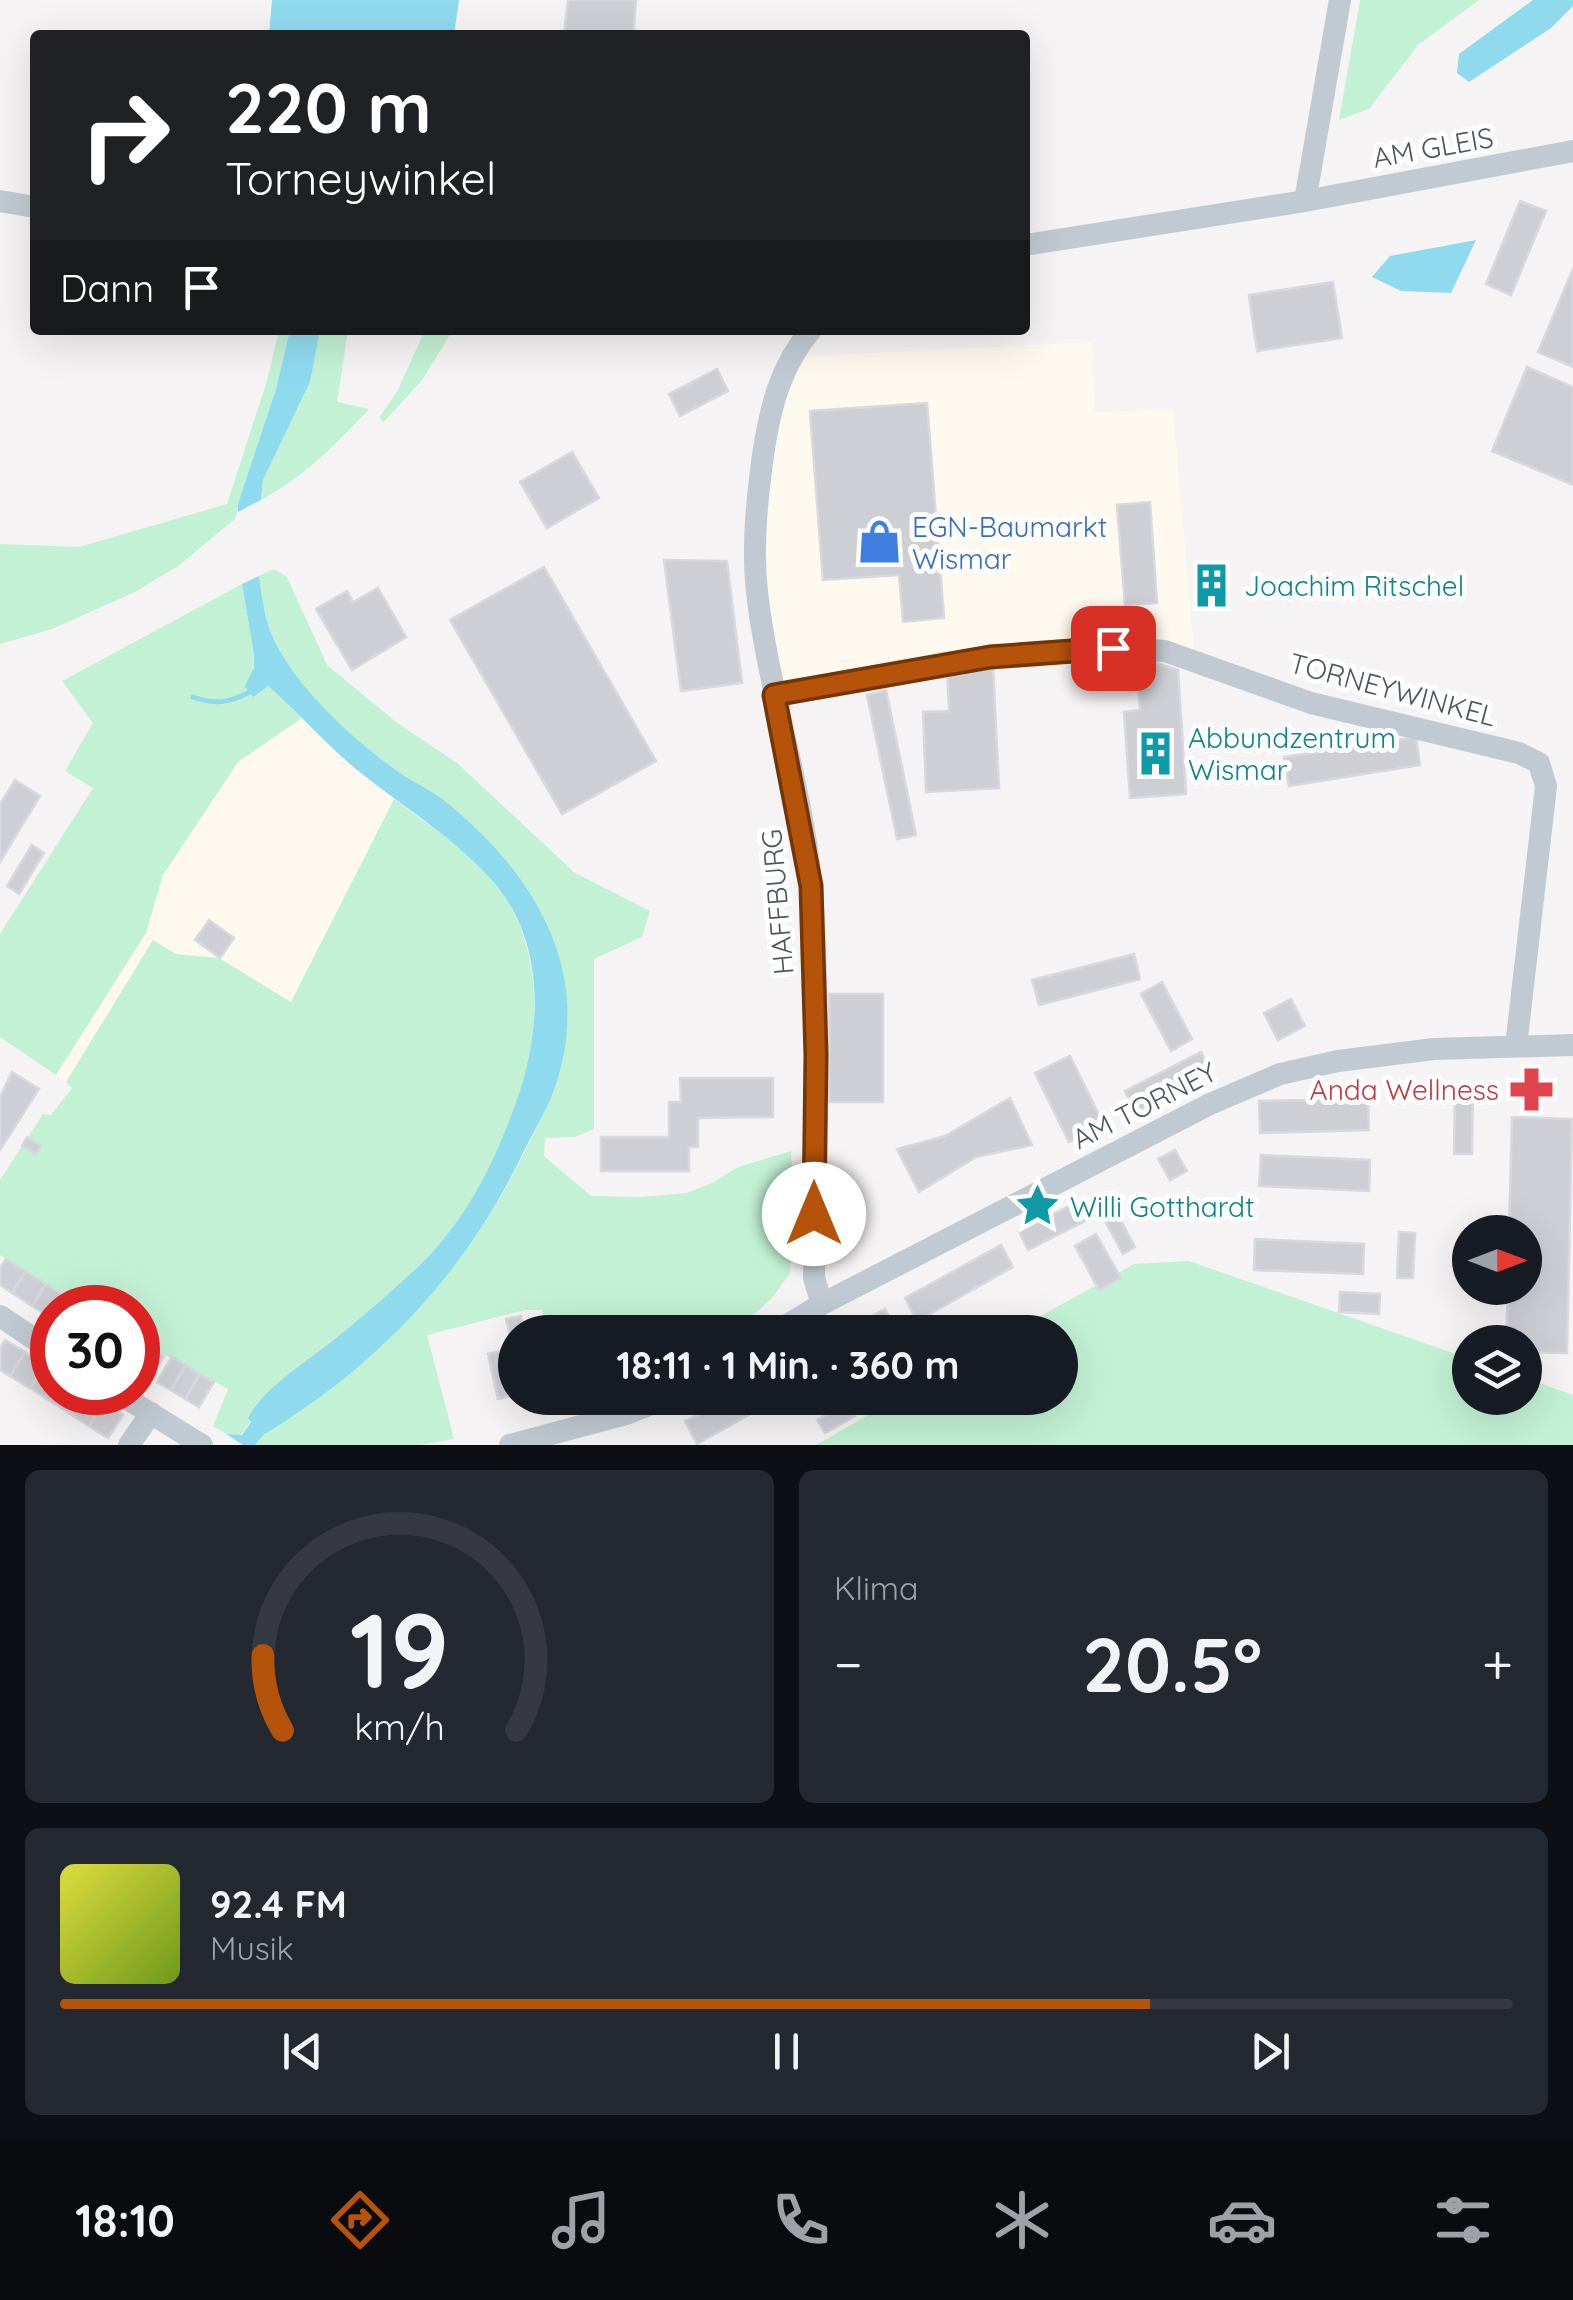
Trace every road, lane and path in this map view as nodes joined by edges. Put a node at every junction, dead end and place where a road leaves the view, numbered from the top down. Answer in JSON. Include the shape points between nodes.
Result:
{"nodes":[{"id":1,"x":1340,"y":0,"type":"edge"},
{"id":2,"x":1573,"y":151,"type":"edge"},
{"id":3,"x":0,"y":201,"type":"edge"},
{"id":4,"x":1304,"y":201,"type":"junction"},
{"id":5,"x":30,"y":206,"type":"edge"},
{"id":6,"x":1030,"y":244,"type":"edge"},
{"id":7,"x":807,"y":335,"type":"edge"},
{"id":8,"x":774,"y":695,"type":"junction"},
{"id":9,"x":1573,"y":1045,"type":"edge"},
{"id":10,"x":1516,"y":1046,"type":"junction"},
{"id":11,"x":822,"y":1304,"type":"junction"},
{"id":12,"x":804,"y":1315,"type":"edge"},
{"id":13,"x":0,"y":1316,"type":"edge"},
{"id":14,"x":30,"y":1336,"type":"edge"},
{"id":15,"x":150,"y":1415,"type":"edge"},
{"id":16,"x":153,"y":1415,"type":"edge"},
{"id":17,"x":632,"y":1415,"type":"edge"},
{"id":18,"x":592,"y":1435,"type":"edge"},
{"id":19,"x":130,"y":1445,"type":"edge"},
{"id":20,"x":202,"y":1445,"type":"edge"},
{"id":21,"x":510,"y":1445,"type":"edge"}],
"edges":[{"from":1,"to":4,"type":"street"},
{"from":2,"to":4,"type":"street","name":"AM GLEIS"},
{"from":3,"to":5,"type":"street"},
{"from":4,"to":6,"type":"street"},
{"from":7,"to":8,"type":"street","name":"HAFFBURG","via":[[780,379],[769,414],[757,500],[756,588]]},
{"from":8,"to":10,"type":"street","name":"TORNEYWINKEL","via":[[990,657],[1113,648],[1166,652],[1311,703],[1519,753],[1538,763],[1546,786]]},
{"from":8,"to":11,"type":"street","name":"HAFFBURG","via":[[811,886],[814,1278]]},
{"from":9,"to":10,"type":"street","name":"AM TORNEY"},
{"from":10,"to":11,"type":"street","name":"AM TORNEY","via":[[1338,1060],[1264,1080]]},
{"from":11,"to":12,"type":"street","name":"AM TORNEY"},
{"from":13,"to":14,"type":"street"},
{"from":15,"to":19,"type":"street"},
{"from":16,"to":20,"type":"street"},
{"from":17,"to":18,"type":"street"},
{"from":18,"to":21,"type":"street"}]}
